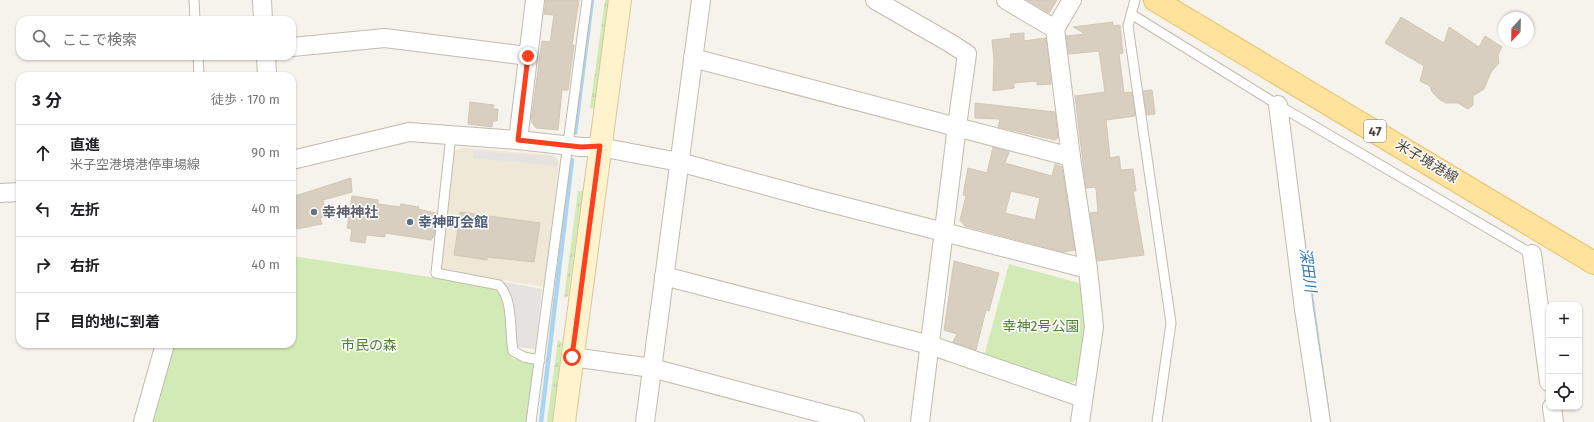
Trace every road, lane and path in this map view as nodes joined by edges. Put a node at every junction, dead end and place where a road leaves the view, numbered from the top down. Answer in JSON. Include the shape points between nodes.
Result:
{"nodes":[{"id":1,"x":194,"y":0,"type":"edge"},
{"id":2,"x":262,"y":0,"type":"edge"},
{"id":3,"x":535,"y":0,"type":"edge"},
{"id":4,"x":587,"y":0,"type":"edge"},
{"id":5,"x":620,"y":0,"type":"edge"},
{"id":6,"x":701,"y":0,"type":"edge"},
{"id":7,"x":875,"y":0,"type":"edge"},
{"id":8,"x":1006,"y":0,"type":"edge"},
{"id":9,"x":1072,"y":0,"type":"edge"},
{"id":10,"x":1135,"y":0,"type":"edge"},
{"id":11,"x":1155,"y":0,"type":"edge"},
{"id":12,"x":1131,"y":14,"type":"junction"},
{"id":13,"x":196,"y":16,"type":"edge"},
{"id":14,"x":263,"y":16,"type":"edge"},
{"id":15,"x":1055,"y":29,"type":"junction"},
{"id":16,"x":296,"y":46,"type":"edge"},
{"id":17,"x":528,"y":56,"type":"junction"},
{"id":18,"x":693,"y":58,"type":"junction"},
{"id":19,"x":198,"y":60,"type":"edge"},
{"id":20,"x":266,"y":60,"type":"edge"},
{"id":21,"x":199,"y":72,"type":"edge"},
{"id":22,"x":267,"y":72,"type":"edge"},
{"id":23,"x":1278,"y":105,"type":"junction"},
{"id":24,"x":957,"y":126,"type":"junction"},
{"id":25,"x":451,"y":136,"type":"junction"},
{"id":26,"x":518,"y":140,"type":"junction"},
{"id":27,"x":567,"y":145,"type":"junction"},
{"id":28,"x":600,"y":146,"type":"junction"},
{"id":29,"x":1071,"y":157,"type":"junction"},
{"id":30,"x":296,"y":159,"type":"edge"},
{"id":31,"x":679,"y":162,"type":"junction"},
{"id":32,"x":16,"y":192,"type":"edge"},
{"id":33,"x":0,"y":193,"type":"edge"},
{"id":34,"x":944,"y":231,"type":"junction"},
{"id":35,"x":1532,"y":254,"type":"joint"},
{"id":36,"x":1594,"y":263,"type":"edge"},
{"id":37,"x":1088,"y":270,"type":"junction"},
{"id":38,"x":664,"y":276,"type":"junction"},
{"id":39,"x":930,"y":345,"type":"junction"},
{"id":40,"x":164,"y":348,"type":"edge"},
{"id":41,"x":572,"y":357,"type":"junction"},
{"id":42,"x":540,"y":360,"type":"junction"},
{"id":43,"x":652,"y":368,"type":"junction"},
{"id":44,"x":1548,"y":374,"type":"edge"},
{"id":45,"x":1084,"y":398,"type":"junction"},
{"id":46,"x":1552,"y":410,"type":"edge"},
{"id":47,"x":143,"y":422,"type":"edge"},
{"id":48,"x":531,"y":422,"type":"edge"},
{"id":49,"x":564,"y":422,"type":"edge"},
{"id":50,"x":645,"y":422,"type":"edge"},
{"id":51,"x":855,"y":422,"type":"edge"},
{"id":52,"x":920,"y":422,"type":"edge"},
{"id":53,"x":1080,"y":422,"type":"edge"},
{"id":54,"x":1157,"y":422,"type":"edge"},
{"id":55,"x":1320,"y":422,"type":"edge"},
{"id":56,"x":1554,"y":422,"type":"edge"}],
"edges":[{"from":1,"to":13,"type":"lane"},
{"from":2,"to":14,"type":"street"},
{"from":3,"to":17,"type":"street"},
{"from":4,"to":27,"type":"lane"},
{"from":5,"to":28,"type":"main road"},
{"from":6,"to":18,"type":"street"},
{"from":7,"to":24,"type":"street","via":[[968,54]]},
{"from":8,"to":15,"type":"street"},
{"from":9,"to":15,"type":"street"},
{"from":10,"to":12,"type":"lane"},
{"from":11,"to":36,"type":"main road","name":"米子境港線","number":"47"},
{"from":12,"to":23,"type":"lane"},
{"from":12,"to":54,"type":"lane","via":[[1128,26],[1171,323]]},
{"from":15,"to":29,"type":"street"},
{"from":16,"to":17,"type":"street","via":[[385,38]]},
{"from":17,"to":26,"type":"street"},
{"from":18,"to":24,"type":"street"},
{"from":18,"to":31,"type":"street"},
{"from":19,"to":21,"type":"lane"},
{"from":20,"to":22,"type":"street"},
{"from":23,"to":35,"type":"lane"},
{"from":23,"to":55,"type":"street"},
{"from":24,"to":29,"type":"street"},
{"from":24,"to":34,"type":"street"},
{"from":25,"to":26,"type":"street"},
{"from":25,"to":30,"type":"street","via":[[409,132]]},
{"from":25,"to":42,"type":"lane","via":[[436,273],[499,285],[508,308],[513,351],[524,357]]},
{"from":26,"to":27,"type":"street"},
{"from":27,"to":28,"type":"street"},
{"from":27,"to":42,"type":"lane"},
{"from":28,"to":31,"type":"street"},
{"from":28,"to":41,"type":"main road"},
{"from":29,"to":37,"type":"street"},
{"from":31,"to":34,"type":"street"},
{"from":31,"to":38,"type":"street"},
{"from":32,"to":33,"type":"street"},
{"from":34,"to":37,"type":"street"},
{"from":34,"to":39,"type":"street"},
{"from":35,"to":44,"type":"street"},
{"from":37,"to":45,"type":"street","via":[[1094,327]]},
{"from":38,"to":39,"type":"street"},
{"from":38,"to":43,"type":"street"},
{"from":39,"to":45,"type":"street"},
{"from":39,"to":52,"type":"street"},
{"from":40,"to":47,"type":"street"},
{"from":41,"to":43,"type":"street"},
{"from":41,"to":49,"type":"main road"},
{"from":42,"to":48,"type":"lane"},
{"from":43,"to":50,"type":"street"},
{"from":43,"to":51,"type":"street"},
{"from":45,"to":53,"type":"street"},
{"from":46,"to":56,"type":"street"}]}
